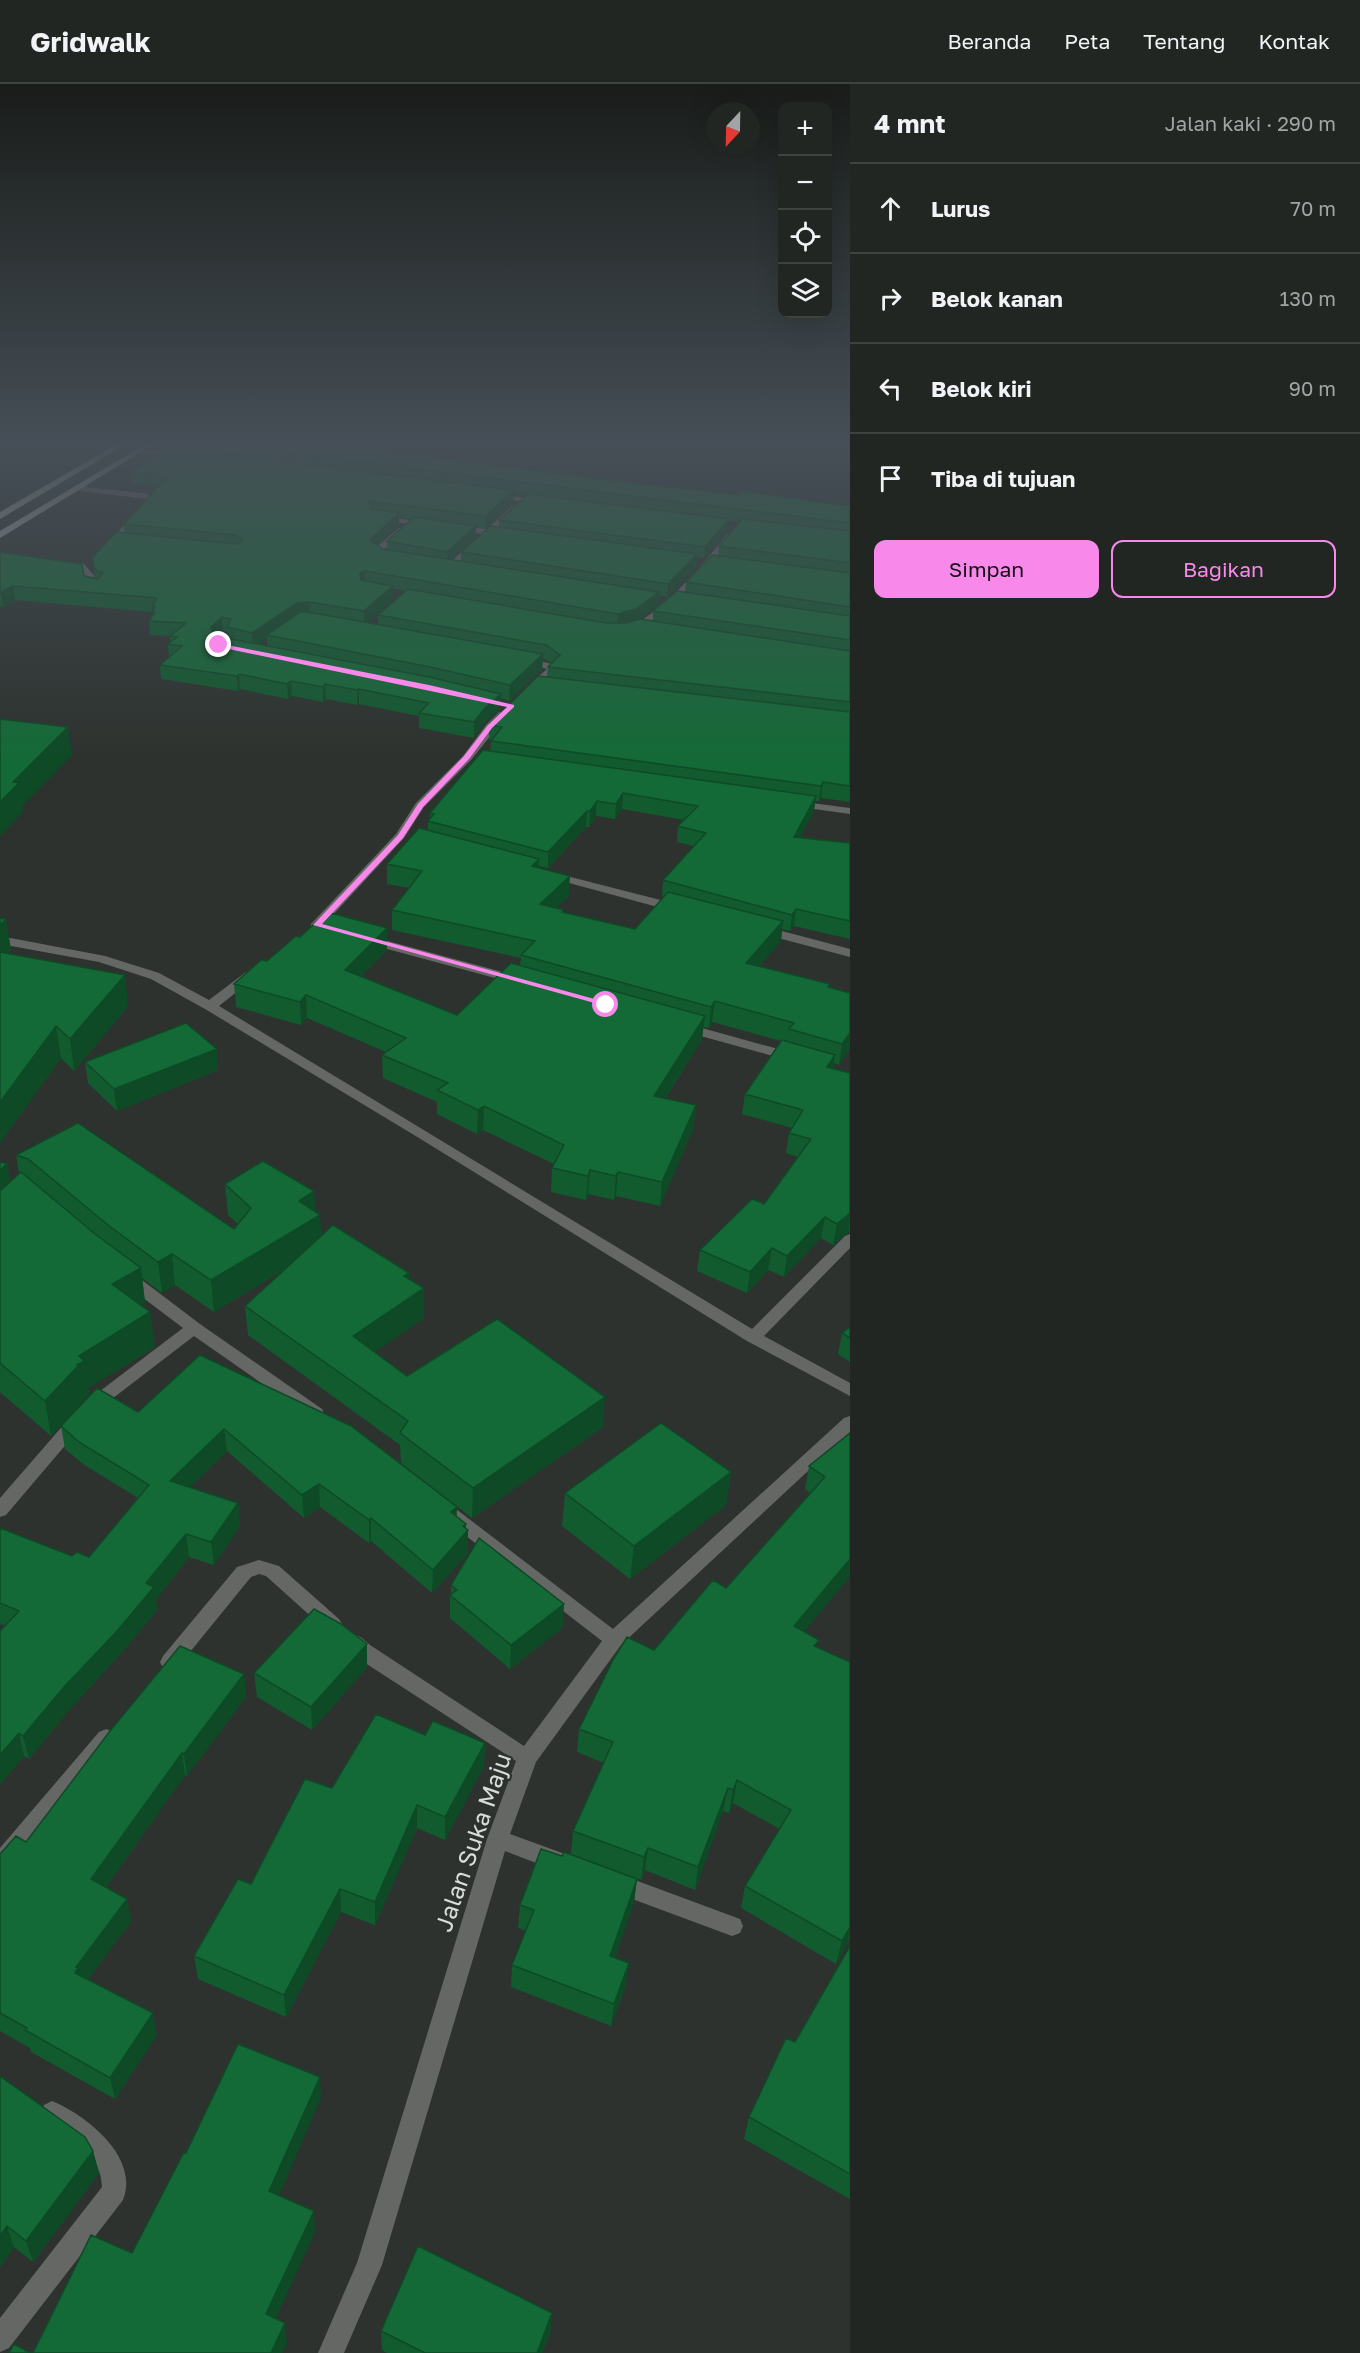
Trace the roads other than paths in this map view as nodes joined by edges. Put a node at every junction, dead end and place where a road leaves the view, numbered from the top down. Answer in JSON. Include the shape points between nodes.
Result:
{"nodes":[{"id":1,"x":380,"y":549,"type":"edge"},
{"id":2,"x":469,"y":549,"type":"edge"},
{"id":3,"x":719,"y":549,"type":"edge"},
{"id":4,"x":395,"y":559,"type":"edge"},
{"id":5,"x":697,"y":561,"type":"edge"},
{"id":6,"x":52,"y":563,"type":"edge"},
{"id":7,"x":708,"y":563,"type":"junction"},
{"id":8,"x":439,"y":565,"type":"edge"},
{"id":9,"x":720,"y":565,"type":"edge"},
{"id":10,"x":450,"y":567,"type":"junction"},
{"id":11,"x":462,"y":569,"type":"edge"},
{"id":12,"x":98,"y":588,"type":"edge"},
{"id":13,"x":657,"y":601,"type":"edge"},
{"id":14,"x":671,"y":601,"type":"junction"},
{"id":15,"x":685,"y":601,"type":"edge"},
{"id":16,"x":639,"y":627,"type":"junction"},
{"id":17,"x":651,"y":629,"type":"edge"},
{"id":18,"x":617,"y":634,"type":"edge"},
{"id":19,"x":507,"y":656,"type":"edge"},
{"id":20,"x":534,"y":685,"type":"junction"},
{"id":21,"x":546,"y":686,"type":"edge"},
{"id":22,"x":519,"y":699,"type":"edge"},
{"id":23,"x":501,"y":704,"type":"edge"},
{"id":24,"x":780,"y":802,"type":"edge"},
{"id":25,"x":850,"y":811,"type":"edge"},
{"id":26,"x":539,"y":872,"type":"edge"},
{"id":27,"x":688,"y":911,"type":"edge"},
{"id":28,"x":746,"y":926,"type":"edge"},
{"id":29,"x":318,"y":929,"type":"edge"},
{"id":30,"x":352,"y":935,"type":"edge"},
{"id":31,"x":0,"y":940,"type":"edge"},
{"id":32,"x":850,"y":953,"type":"edge"},
{"id":33,"x":263,"y":966,"type":"edge"},
{"id":34,"x":525,"y":983,"type":"edge"},
{"id":35,"x":210,"y":1006,"type":"junction"},
{"id":36,"x":673,"y":1024,"type":"edge"},
{"id":37,"x":806,"y":1061,"type":"edge"},
{"id":38,"x":850,"y":1239,"type":"edge"},
{"id":39,"x":115,"y":1268,"type":"edge"},
{"id":40,"x":194,"y":1328,"type":"junction"},
{"id":41,"x":753,"y":1337,"type":"junction"},
{"id":42,"x":850,"y":1390,"type":"edge"},
{"id":43,"x":850,"y":1422,"type":"edge"},
{"id":44,"x":330,"y":1423,"type":"edge"},
{"id":45,"x":435,"y":1502,"type":"edge"},
{"id":46,"x":0,"y":1510,"type":"edge"},
{"id":47,"x":614,"y":1640,"type":"junction"},
{"id":48,"x":159,"y":1675,"type":"edge"},
{"id":49,"x":122,"y":1719,"type":"edge"},
{"id":50,"x":527,"y":1758,"type":"junction"},
{"id":51,"x":498,"y":1839,"type":"junction"},
{"id":52,"x":0,"y":1864,"type":"edge"},
{"id":53,"x":576,"y":1868,"type":"edge"},
{"id":54,"x":598,"y":1876,"type":"edge"},
{"id":55,"x":732,"y":1926,"type":"dead end"},
{"id":56,"x":29,"y":2097,"type":"edge"},
{"id":57,"x":0,"y":2339,"type":"edge"},
{"id":58,"x":331,"y":2353,"type":"edge"}],
"edges":[{"from":1,"to":4,"type":"street","via":[[379,555]]},
{"from":2,"to":10,"type":"street"},
{"from":3,"to":7,"type":"street"},
{"from":5,"to":7,"type":"street"},
{"from":6,"to":12,"type":"street","via":[[81,566],[90,575],[90,586]]},
{"from":7,"to":9,"type":"street"},
{"from":7,"to":14,"type":"street"},
{"from":8,"to":10,"type":"street"},
{"from":10,"to":11,"type":"street"},
{"from":13,"to":14,"type":"street"},
{"from":14,"to":15,"type":"street"},
{"from":14,"to":16,"type":"street"},
{"from":16,"to":17,"type":"street"},
{"from":16,"to":18,"type":"street"},
{"from":19,"to":20,"type":"street","via":[[552,667]]},
{"from":20,"to":21,"type":"street"},
{"from":20,"to":22,"type":"street"},
{"from":23,"to":29,"type":"street","via":[[512,706],[490,726],[472,759],[420,806],[406,838]]},
{"from":24,"to":25,"type":"street"},
{"from":26,"to":27,"type":"street"},
{"from":28,"to":32,"type":"street"},
{"from":30,"to":34,"type":"street"},
{"from":31,"to":35,"type":"street","via":[[27,950],[101,959],[155,976]]},
{"from":33,"to":35,"type":"street"},
{"from":35,"to":41,"type":"street"},
{"from":36,"to":37,"type":"street"},
{"from":38,"to":41,"type":"street"},
{"from":39,"to":40,"type":"street"},
{"from":40,"to":44,"type":"street"},
{"from":40,"to":46,"type":"street","via":[[85,1411]]},
{"from":41,"to":42,"type":"street"},
{"from":43,"to":47,"type":"street","name":"Jalan Suka Maju"},
{"from":45,"to":47,"type":"street"},
{"from":47,"to":50,"type":"street","name":"Jalan Suka Maju"},
{"from":48,"to":50,"type":"street","via":[[244,1572],[260,1568],[272,1571],[363,1651]]},
{"from":49,"to":52,"type":"street"},
{"from":50,"to":51,"type":"street","name":"Jalan Suka Maju"},
{"from":51,"to":53,"type":"street"},
{"from":51,"to":58,"type":"street","name":"Jalan Suka Maju","via":[[369,2265]]},
{"from":54,"to":55,"type":"street"},
{"from":56,"to":57,"type":"street","via":[[101,2148],[113,2169],[114,2190]]}]}
